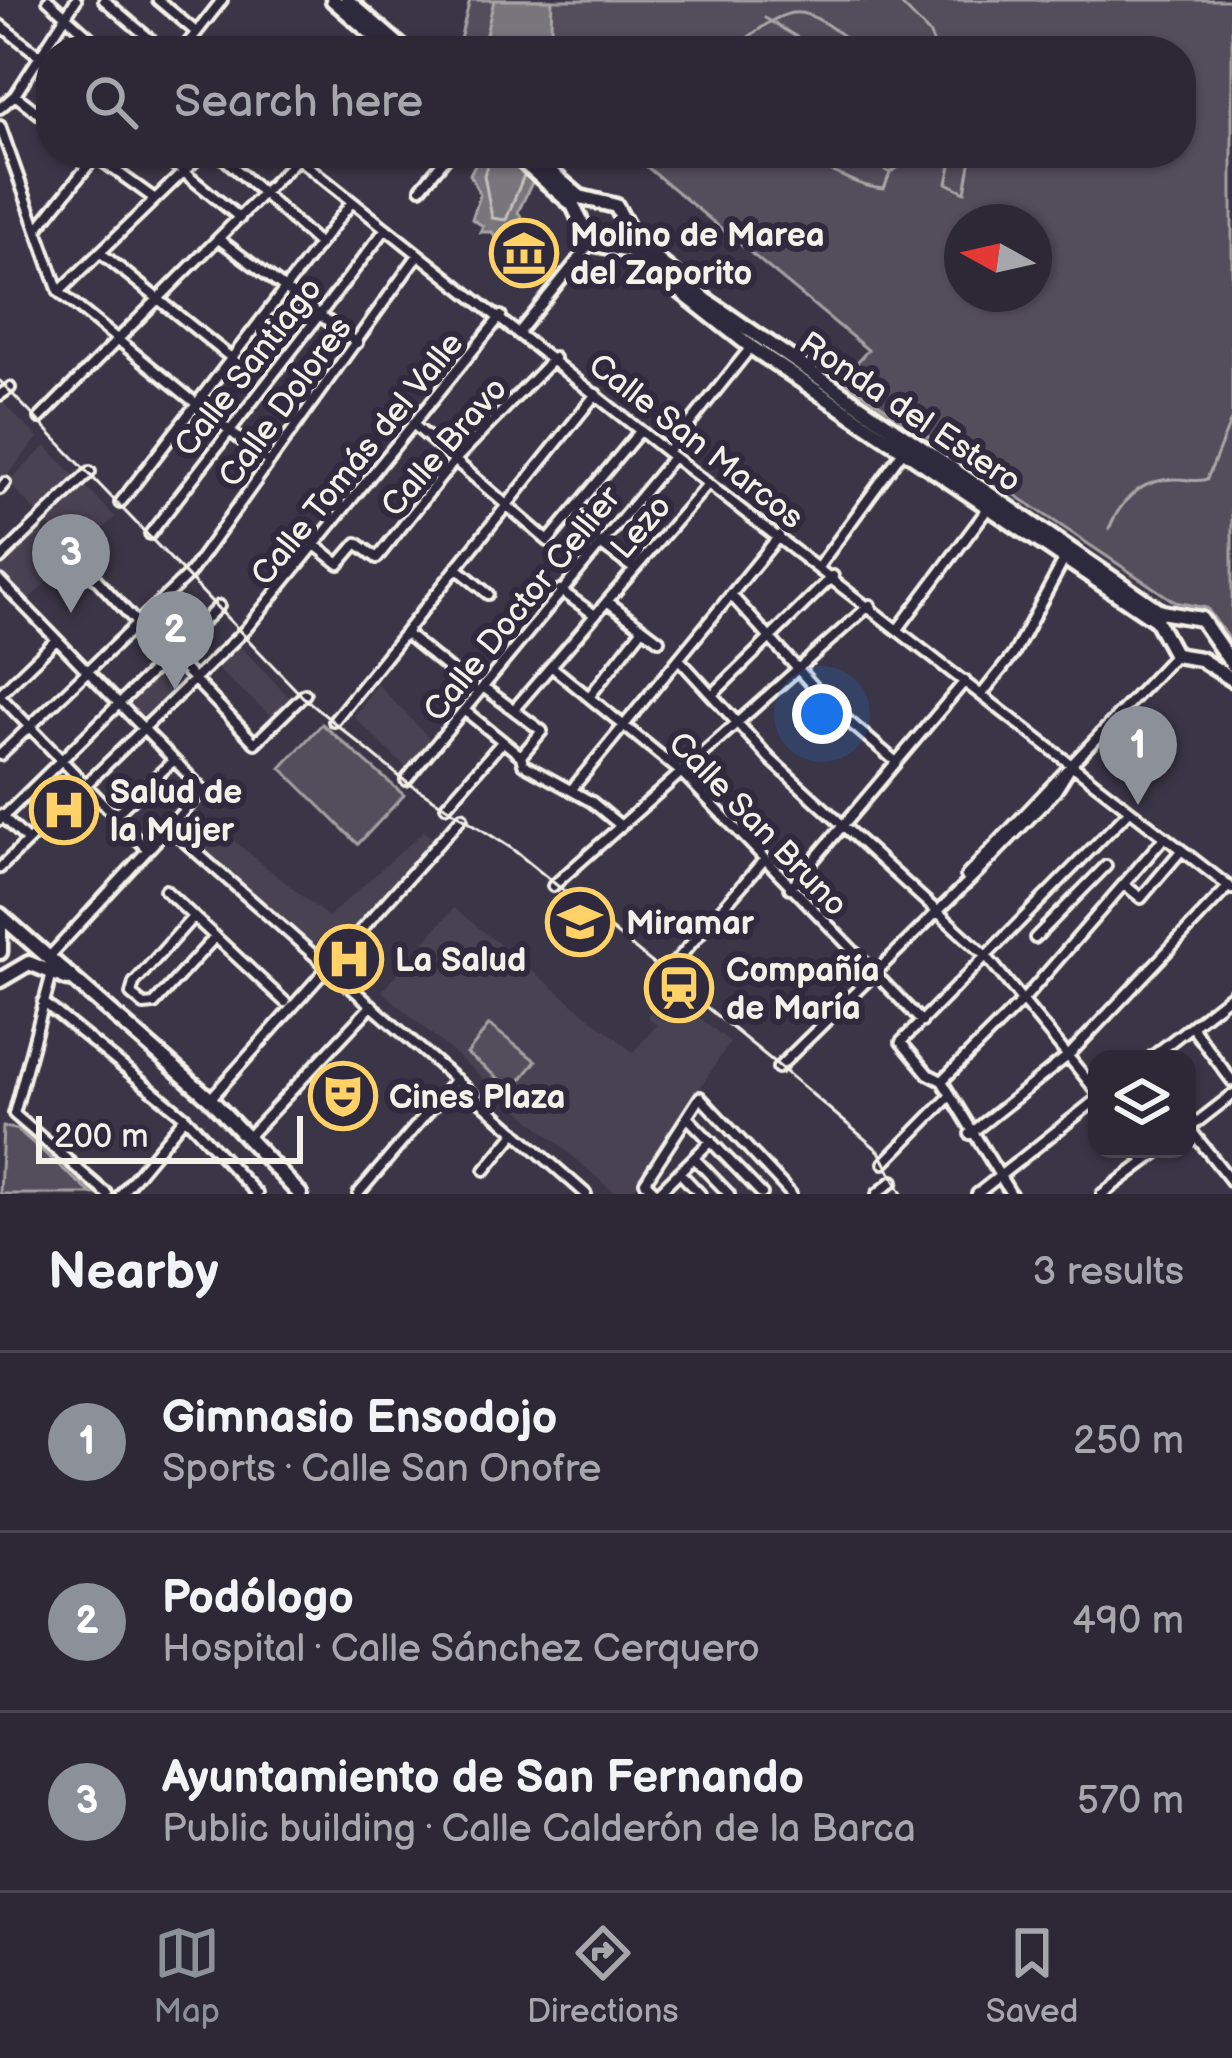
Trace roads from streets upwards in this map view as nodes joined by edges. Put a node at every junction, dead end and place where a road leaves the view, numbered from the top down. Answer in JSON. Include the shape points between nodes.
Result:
{"nodes":[{"id":1,"x":48,"y":0,"type":"edge"},
{"id":2,"x":76,"y":0,"type":"edge"},
{"id":3,"x":104,"y":0,"type":"edge"},
{"id":4,"x":158,"y":0,"type":"edge"},
{"id":5,"x":222,"y":0,"type":"edge"},
{"id":6,"x":333,"y":0,"type":"edge"},
{"id":7,"x":347,"y":0,"type":"edge"},
{"id":8,"x":66,"y":16,"type":"junction"},
{"id":9,"x":0,"y":25,"type":"edge"},
{"id":10,"x":196,"y":32,"type":"junction"},
{"id":11,"x":53,"y":36,"type":"edge"},
{"id":12,"x":88,"y":36,"type":"edge"},
{"id":13,"x":146,"y":36,"type":"edge"},
{"id":14,"x":193,"y":36,"type":"edge"},
{"id":15,"x":374,"y":36,"type":"edge"},
{"id":16,"x":389,"y":36,"type":"edge"},
{"id":17,"x":36,"y":53,"type":"edge"},
{"id":18,"x":36,"y":62,"type":"edge"},
{"id":19,"x":15,"y":95,"type":"junction"},
{"id":20,"x":0,"y":108,"type":"edge"},
{"id":21,"x":36,"y":111,"type":"edge"},
{"id":22,"x":0,"y":126,"type":"edge"},
{"id":23,"x":83,"y":168,"type":"edge"},
{"id":24,"x":113,"y":168,"type":"edge"},
{"id":25,"x":179,"y":168,"type":"edge"},
{"id":26,"x":188,"y":168,"type":"edge"},
{"id":27,"x":235,"y":168,"type":"edge"},
{"id":28,"x":287,"y":168,"type":"edge"},
{"id":29,"x":312,"y":168,"type":"edge"},
{"id":30,"x":438,"y":168,"type":"edge"},
{"id":31,"x":537,"y":168,"type":"edge"},
{"id":32,"x":540,"y":170,"type":"junction"},
{"id":33,"x":184,"y":172,"type":"junction"},
{"id":34,"x":421,"y":188,"type":"dead end"},
{"id":35,"x":265,"y":195,"type":"junction"},
{"id":36,"x":155,"y":199,"type":"junction"},
{"id":37,"x":351,"y":203,"type":"junction"},
{"id":38,"x":594,"y":204,"type":"junction"},
{"id":39,"x":240,"y":218,"type":"junction"},
{"id":40,"x":582,"y":220,"type":"junction"},
{"id":41,"x":38,"y":228,"type":"junction"},
{"id":42,"x":626,"y":228,"type":"junction"},
{"id":43,"x":385,"y":230,"type":"junction"},
{"id":44,"x":220,"y":240,"type":"junction"},
{"id":45,"x":591,"y":243,"type":"junction"},
{"id":46,"x":319,"y":244,"type":"junction"},
{"id":47,"x":614,"y":244,"type":"junction"},
{"id":48,"x":100,"y":253,"type":"junction"},
{"id":49,"x":418,"y":255,"type":"junction"},
{"id":50,"x":58,"y":292,"type":"junction"},
{"id":51,"x":287,"y":292,"type":"junction"},
{"id":52,"x":160,"y":301,"type":"junction"},
{"id":53,"x":318,"y":313,"type":"junction"},
{"id":54,"x":501,"y":316,"type":"junction"},
{"id":55,"x":520,"y":331,"type":"junction"},
{"id":56,"x":119,"y":342,"type":"junction"},
{"id":57,"x":357,"y":343,"type":"junction"},
{"id":58,"x":751,"y":347,"type":"junction"},
{"id":59,"x":554,"y":358,"type":"junction"},
{"id":60,"x":235,"y":361,"type":"junction"},
{"id":61,"x":10,"y":388,"type":"dead end"},
{"id":62,"x":596,"y":394,"type":"junction"},
{"id":63,"x":0,"y":395,"type":"edge"},
{"id":64,"x":198,"y":407,"type":"junction"},
{"id":65,"x":40,"y":418,"type":"dead end"},
{"id":66,"x":414,"y":425,"type":"junction"},
{"id":67,"x":228,"y":431,"type":"junction"},
{"id":68,"x":640,"y":431,"type":"junction"},
{"id":69,"x":903,"y":451,"type":"junction"},
{"id":70,"x":670,"y":455,"type":"junction"},
{"id":71,"x":454,"y":460,"type":"junction"},
{"id":72,"x":268,"y":462,"type":"junction"},
{"id":73,"x":90,"y":472,"type":"dead end"},
{"id":74,"x":708,"y":484,"type":"junction"},
{"id":75,"x":505,"y":502,"type":"junction"},
{"id":76,"x":120,"y":503,"type":"dead end"},
{"id":77,"x":989,"y":507,"type":"junction"},
{"id":78,"x":150,"y":534,"type":"dead end"},
{"id":79,"x":779,"y":536,"type":"junction"},
{"id":80,"x":599,"y":543,"type":"junction"},
{"id":81,"x":315,"y":545,"type":"junction"},
{"id":82,"x":1064,"y":558,"type":"junction"},
{"id":83,"x":0,"y":559,"type":"edge"},
{"id":84,"x":78,"y":559,"type":"dead end"},
{"id":85,"x":819,"y":566,"type":"junction"},
{"id":86,"x":458,"y":569,"type":"junction"},
{"id":87,"x":634,"y":569,"type":"junction"},
{"id":88,"x":833,"y":576,"type":"junction"},
{"id":89,"x":0,"y":581,"type":"edge"},
{"id":90,"x":560,"y":590,"type":"junction"},
{"id":91,"x":488,"y":594,"type":"dead end"},
{"id":92,"x":731,"y":595,"type":"junction"},
{"id":93,"x":607,"y":601,"type":"junction"},
{"id":94,"x":870,"y":605,"type":"junction"},
{"id":95,"x":220,"y":606,"type":"dead end"},
{"id":96,"x":595,"y":615,"type":"junction"},
{"id":97,"x":1180,"y":619,"type":"junction"},
{"id":98,"x":138,"y":623,"type":"junction"},
{"id":99,"x":644,"y":628,"type":"junction"},
{"id":100,"x":898,"y":629,"type":"junction"},
{"id":101,"x":405,"y":633,"type":"junction"},
{"id":102,"x":1168,"y":635,"type":"junction"},
{"id":103,"x":1212,"y":637,"type":"junction"},
{"id":104,"x":772,"y":638,"type":"junction"},
{"id":105,"x":56,"y":640,"type":"junction"},
{"id":106,"x":659,"y":640,"type":"dead end"},
{"id":107,"x":170,"y":655,"type":"junction"},
{"id":108,"x":1174,"y":655,"type":"junction"},
{"id":109,"x":679,"y":658,"type":"junction"},
{"id":110,"x":1200,"y":659,"type":"junction"},
{"id":111,"x":1232,"y":664,"type":"edge"},
{"id":112,"x":552,"y":667,"type":"junction"},
{"id":113,"x":800,"y":669,"type":"junction"},
{"id":114,"x":88,"y":671,"type":"junction"},
{"id":115,"x":1232,"y":679,"type":"edge"},
{"id":116,"x":194,"y":680,"type":"junction"},
{"id":117,"x":965,"y":681,"type":"junction"},
{"id":118,"x":480,"y":690,"type":"junction"},
{"id":119,"x":305,"y":694,"type":"dead end"},
{"id":120,"x":713,"y":694,"type":"junction"},
{"id":121,"x":982,"y":694,"type":"junction"},
{"id":122,"x":0,"y":695,"type":"edge"},
{"id":123,"x":590,"y":698,"type":"junction"},
{"id":124,"x":119,"y":704,"type":"junction"},
{"id":125,"x":514,"y":708,"type":"junction"},
{"id":126,"x":464,"y":710,"type":"junction"},
{"id":127,"x":334,"y":721,"type":"dead end"},
{"id":128,"x":739,"y":723,"type":"junction"},
{"id":129,"x":626,"y":724,"type":"junction"},
{"id":130,"x":30,"y":726,"type":"junction"},
{"id":131,"x":142,"y":729,"type":"junction"},
{"id":132,"x":502,"y":742,"type":"junction"},
{"id":133,"x":0,"y":755,"type":"edge"},
{"id":134,"x":521,"y":756,"type":"junction"},
{"id":135,"x":61,"y":759,"type":"junction"},
{"id":136,"x":895,"y":760,"type":"junction"},
{"id":137,"x":173,"y":761,"type":"junction"},
{"id":138,"x":1071,"y":767,"type":"junction"},
{"id":139,"x":682,"y":773,"type":"junction"},
{"id":140,"x":406,"y":779,"type":"dead end"},
{"id":141,"x":85,"y":783,"type":"junction"},
{"id":142,"x":572,"y":789,"type":"junction"},
{"id":143,"x":446,"y":806,"type":"dead end"},
{"id":144,"x":1128,"y":812,"type":"junction"},
{"id":145,"x":115,"y":815,"type":"junction"},
{"id":146,"x":1,"y":817,"type":"edge"},
{"id":147,"x":462,"y":817,"type":"dead end"},
{"id":148,"x":843,"y":821,"type":"junction"},
{"id":149,"x":621,"y":826,"type":"junction"},
{"id":150,"x":169,"y":827,"type":"junction"},
{"id":151,"x":1163,"y":838,"type":"junction"},
{"id":152,"x":27,"y":840,"type":"junction"},
{"id":153,"x":147,"y":849,"type":"junction"},
{"id":154,"x":1180,"y":852,"type":"junction"},
{"id":155,"x":764,"y":860,"type":"junction"},
{"id":156,"x":1106,"y":866,"type":"dead end"},
{"id":157,"x":0,"y":868,"type":"edge"},
{"id":158,"x":1067,"y":874,"type":"junction"},
{"id":159,"x":1125,"y":884,"type":"junction"},
{"id":160,"x":554,"y":886,"type":"dead end"},
{"id":161,"x":790,"y":888,"type":"junction"},
{"id":162,"x":1230,"y":888,"type":"edge"},
{"id":163,"x":165,"y":890,"type":"dead end"},
{"id":164,"x":1082,"y":890,"type":"junction"},
{"id":165,"x":938,"y":908,"type":"junction"},
{"id":166,"x":194,"y":917,"type":"junction"},
{"id":167,"x":0,"y":920,"type":"edge"},
{"id":168,"x":215,"y":937,"type":"junction"},
{"id":169,"x":1035,"y":938,"type":"dead end"},
{"id":170,"x":0,"y":952,"type":"edge"},
{"id":171,"x":987,"y":957,"type":"junction"},
{"id":172,"x":50,"y":965,"type":"junction"},
{"id":173,"x":327,"y":969,"type":"junction"},
{"id":174,"x":663,"y":976,"type":"dead end"},
{"id":175,"x":874,"y":976,"type":"junction"},
{"id":176,"x":0,"y":980,"type":"edge"},
{"id":177,"x":1232,"y":994,"type":"edge"},
{"id":178,"x":1024,"y":999,"type":"junction"},
{"id":179,"x":43,"y":1002,"type":"junction"},
{"id":180,"x":285,"y":1002,"type":"dead end"},
{"id":181,"x":373,"y":1005,"type":"junction"},
{"id":182,"x":922,"y":1022,"type":"junction"},
{"id":183,"x":1191,"y":1026,"type":"junction"},
{"id":184,"x":1160,"y":1050,"type":"edge"},
{"id":185,"x":1069,"y":1055,"type":"junction"},
{"id":186,"x":778,"y":1068,"type":"dead end"},
{"id":187,"x":456,"y":1079,"type":"junction"},
{"id":188,"x":942,"y":1081,"type":"junction"},
{"id":189,"x":1232,"y":1081,"type":"edge"},
{"id":190,"x":1088,"y":1083,"type":"edge"},
{"id":191,"x":1232,"y":1096,"type":"edge"},
{"id":192,"x":949,"y":1097,"type":"junction"},
{"id":193,"x":210,"y":1099,"type":"junction"},
{"id":194,"x":1088,"y":1103,"type":"edge"},
{"id":195,"x":184,"y":1117,"type":"junction"},
{"id":196,"x":687,"y":1117,"type":"junction"},
{"id":197,"x":1196,"y":1121,"type":"edge"},
{"id":198,"x":516,"y":1132,"type":"junction"},
{"id":199,"x":970,"y":1134,"type":"junction"},
{"id":200,"x":1196,"y":1135,"type":"edge"},
{"id":201,"x":248,"y":1137,"type":"junction"},
{"id":202,"x":711,"y":1141,"type":"junction"},
{"id":203,"x":694,"y":1158,"type":"junction"},
{"id":204,"x":1141,"y":1158,"type":"edge"},
{"id":205,"x":1150,"y":1158,"type":"edge"},
{"id":206,"x":884,"y":1162,"type":"dead end"},
{"id":207,"x":1144,"y":1162,"type":"junction"},
{"id":208,"x":766,"y":1168,"type":"junction"},
{"id":209,"x":484,"y":1170,"type":"dead end"},
{"id":210,"x":679,"y":1172,"type":"junction"},
{"id":211,"x":998,"y":1178,"type":"junction"},
{"id":212,"x":892,"y":1181,"type":"dead end"},
{"id":213,"x":1232,"y":1182,"type":"edge"},
{"id":214,"x":752,"y":1183,"type":"junction"},
{"id":215,"x":288,"y":1187,"type":"edge"},
{"id":216,"x":107,"y":1194,"type":"edge"},
{"id":217,"x":121,"y":1194,"type":"edge"},
{"id":218,"x":256,"y":1194,"type":"edge"},
{"id":219,"x":300,"y":1194,"type":"edge"},
{"id":220,"x":358,"y":1194,"type":"edge"},
{"id":221,"x":586,"y":1194,"type":"edge"},
{"id":222,"x":657,"y":1194,"type":"edge"},
{"id":223,"x":700,"y":1194,"type":"edge"},
{"id":224,"x":729,"y":1194,"type":"edge"},
{"id":225,"x":762,"y":1194,"type":"edge"},
{"id":226,"x":790,"y":1194,"type":"edge"},
{"id":227,"x":877,"y":1194,"type":"edge"},
{"id":228,"x":977,"y":1194,"type":"edge"},
{"id":229,"x":1010,"y":1194,"type":"edge"},
{"id":230,"x":1102,"y":1194,"type":"edge"}],
"edges":[{"from":1,"to":8,"type":"street"},
{"from":2,"to":8,"type":"street"},
{"from":3,"to":13,"type":"street"},
{"from":4,"to":10,"type":"street"},
{"from":5,"to":10,"type":"street"},
{"from":6,"to":15,"type":"street"},
{"from":7,"to":16,"type":"street"},
{"from":8,"to":11,"type":"street"},
{"from":8,"to":12,"type":"street"},
{"from":9,"to":17,"type":"street"},
{"from":10,"to":14,"type":"street"},
{"from":18,"to":19,"type":"street"},
{"from":19,"to":20,"type":"street"},
{"from":19,"to":21,"type":"street"},
{"from":22,"to":41,"type":"street"},
{"from":23,"to":41,"type":"street"},
{"from":24,"to":36,"type":"street"},
{"from":25,"to":33,"type":"street"},
{"from":26,"to":33,"type":"street"},
{"from":27,"to":35,"type":"street"},
{"from":28,"to":35,"type":"street"},
{"from":29,"to":37,"type":"street","name":"Calle San Marcos"},
{"from":30,"to":34,"type":"street"},
{"from":31,"to":32,"type":"street"},
{"from":32,"to":38,"type":"street"},
{"from":32,"to":40,"type":"street"},
{"from":33,"to":36,"type":"street"},
{"from":33,"to":39,"type":"street"},
{"from":35,"to":39,"type":"street"},
{"from":35,"to":46,"type":"street"},
{"from":36,"to":48,"type":"street"},
{"from":37,"to":43,"type":"street","name":"Calle San Marcos"},
{"from":37,"to":46,"type":"street"},
{"from":38,"to":40,"type":"street"},
{"from":38,"to":42,"type":"street","via":[[616,206]]},
{"from":39,"to":44,"type":"street"},
{"from":40,"to":45,"type":"street"},
{"from":41,"to":50,"type":"street"},
{"from":42,"to":47,"type":"street"},
{"from":42,"to":97,"type":"street","name":"Ronda del Estero","via":[[772,349]]},
{"from":43,"to":49,"type":"street","name":"Calle San Marcos"},
{"from":43,"to":53,"type":"street","name":"Calle Santiago"},
{"from":44,"to":51,"type":"street"},
{"from":44,"to":52,"type":"street"},
{"from":45,"to":47,"type":"street"},
{"from":45,"to":55,"type":"street"},
{"from":46,"to":51,"type":"street"},
{"from":47,"to":58,"type":"street","name":"Ronda del Estero"},
{"from":48,"to":50,"type":"street"},
{"from":48,"to":52,"type":"street"},
{"from":49,"to":54,"type":"street","name":"Calle San Marcos"},
{"from":49,"to":57,"type":"street","name":"Calle Dolores"},
{"from":50,"to":56,"type":"street"},
{"from":51,"to":53,"type":"street"},
{"from":51,"to":60,"type":"street"},
{"from":52,"to":56,"type":"street"},
{"from":52,"to":60,"type":"street"},
{"from":53,"to":57,"type":"street"},
{"from":53,"to":67,"type":"street","name":"Calle Santiago"},
{"from":54,"to":55,"type":"street","name":"Calle San Marcos"},
{"from":54,"to":66,"type":"street","name":"Calle Tomás del Valle"},
{"from":55,"to":59,"type":"street","name":"Calle San Marcos"},
{"from":56,"to":64,"type":"street"},
{"from":56,"to":65,"type":"street"},
{"from":57,"to":72,"type":"street","name":"Calle Dolores"},
{"from":58,"to":69,"type":"street","name":"Ronda del Estero"},
{"from":58,"to":70,"type":"street","name":"Calle Doctor Cellier"},
{"from":59,"to":62,"type":"street","name":"Calle San Marcos"},
{"from":59,"to":71,"type":"street","name":"Calle Bravo"},
{"from":60,"to":64,"type":"street"},
{"from":61,"to":63,"type":"street"},
{"from":62,"to":68,"type":"street","name":"Calle San Marcos"},
{"from":62,"to":75,"type":"street"},
{"from":64,"to":67,"type":"street"},
{"from":64,"to":76,"type":"street"},
{"from":66,"to":71,"type":"street"},
{"from":66,"to":81,"type":"street","name":"Calle Tomás del Valle"},
{"from":67,"to":72,"type":"street"},
{"from":67,"to":78,"type":"street","name":"Calle Santiago"},
{"from":68,"to":70,"type":"street","name":"Calle San Marcos"},
{"from":68,"to":75,"type":"street","via":[[548,541]]},
{"from":69,"to":77,"type":"street","name":"Ronda del Estero"},
{"from":69,"to":85,"type":"street"},
{"from":70,"to":74,"type":"street","name":"Calle San Marcos"},
{"from":70,"to":80,"type":"street","name":"Calle Doctor Cellier"},
{"from":71,"to":75,"type":"street"},
{"from":71,"to":81,"type":"street","name":"Calle Bravo","via":[[377,559],[357,543],[339,564]]},
{"from":72,"to":98,"type":"street","name":"Calle Dolores","via":[[188,574]]},
{"from":73,"to":83,"type":"street"},
{"from":74,"to":79,"type":"street","name":"Calle San Marcos"},
{"from":74,"to":87,"type":"street","name":"Lezo"},
{"from":75,"to":86,"type":"street","via":[[502,517]]},
{"from":77,"to":82,"type":"street","name":"Ronda del Estero"},
{"from":77,"to":100,"type":"street"},
{"from":79,"to":85,"type":"street","name":"Calle San Marcos"},
{"from":79,"to":92,"type":"street"},
{"from":80,"to":87,"type":"street"},
{"from":80,"to":90,"type":"street","name":"Calle Doctor Cellier"},
{"from":81,"to":116,"type":"street","name":"Calle Tomás del Valle"},
{"from":82,"to":102,"type":"street","name":"Ronda del Estero"},
{"from":82,"to":121,"type":"street","via":[[1013,656]]},
{"from":84,"to":98,"type":"street"},
{"from":85,"to":88,"type":"street","name":"Calle San Marcos"},
{"from":86,"to":91,"type":"street"},
{"from":86,"to":101,"type":"street"},
{"from":87,"to":93,"type":"street","name":"Lezo"},
{"from":88,"to":94,"type":"street","name":"Calle San Marcos"},
{"from":88,"to":104,"type":"street"},
{"from":89,"to":105,"type":"street"},
{"from":90,"to":96,"type":"street"},
{"from":90,"to":118,"type":"street","name":"Calle Doctor Cellier"},
{"from":92,"to":104,"type":"street"},
{"from":92,"to":109,"type":"street"},
{"from":93,"to":96,"type":"street","name":"Lezo"},
{"from":93,"to":99,"type":"street"},
{"from":94,"to":100,"type":"street","name":"Calle San Marcos"},
{"from":94,"to":113,"type":"street"},
{"from":95,"to":107,"type":"street"},
{"from":96,"to":112,"type":"street","name":"Lezo"},
{"from":97,"to":102,"type":"street"},
{"from":97,"to":103,"type":"street","via":[[1201,620]]},
{"from":98,"to":107,"type":"street"},
{"from":98,"to":114,"type":"street","name":"Calle Dolores"},
{"from":99,"to":106,"type":"street"},
{"from":99,"to":123,"type":"street"},
{"from":100,"to":117,"type":"street","name":"Calle San Marcos"},
{"from":101,"to":118,"type":"street"},
{"from":101,"to":127,"type":"street"},
{"from":102,"to":108,"type":"street"},
{"from":103,"to":110,"type":"street"},
{"from":103,"to":111,"type":"street"},
{"from":104,"to":113,"type":"street"},
{"from":104,"to":120,"type":"street"},
{"from":105,"to":114,"type":"street"},
{"from":105,"to":122,"type":"street"},
{"from":107,"to":116,"type":"street"},
{"from":107,"to":124,"type":"street"},
{"from":108,"to":110,"type":"street"},
{"from":108,"to":138,"type":"street"},
{"from":109,"to":120,"type":"street"},
{"from":109,"to":129,"type":"street"},
{"from":110,"to":115,"type":"street"},
{"from":112,"to":123,"type":"street","name":"Calle San Bruno"},
{"from":112,"to":125,"type":"street","name":"Lezo"},
{"from":113,"to":128,"type":"street"},
{"from":113,"to":136,"type":"street","via":[[832,708]]},
{"from":114,"to":124,"type":"street"},
{"from":114,"to":130,"type":"street","name":"Calle Dolores"},
{"from":116,"to":119,"type":"street","via":[[255,743]]},
{"from":116,"to":131,"type":"street","name":"Calle Tomás del Valle"},
{"from":117,"to":121,"type":"street","name":"Calle San Marcos"},
{"from":117,"to":136,"type":"street"},
{"from":118,"to":125,"type":"street"},
{"from":118,"to":126,"type":"street","name":"Calle Doctor Cellier"},
{"from":120,"to":128,"type":"street"},
{"from":121,"to":138,"type":"street","name":"Calle San Marcos"},
{"from":122,"to":130,"type":"street"},
{"from":123,"to":129,"type":"street","name":"Calle San Bruno"},
{"from":124,"to":131,"type":"street"},
{"from":124,"to":135,"type":"street"},
{"from":125,"to":134,"type":"street","via":[[542,731]]},
{"from":126,"to":132,"type":"street"},
{"from":126,"to":140,"type":"street","name":"Calle Doctor Cellier"},
{"from":128,"to":139,"type":"street"},
{"from":128,"to":148,"type":"street"},
{"from":129,"to":139,"type":"street","name":"Calle San Bruno"},
{"from":129,"to":142,"type":"street"},
{"from":130,"to":133,"type":"street","name":"Calle Dolores"},
{"from":130,"to":135,"type":"street"},
{"from":131,"to":137,"type":"street"},
{"from":131,"to":141,"type":"street","name":"Calle Tomás del Valle"},
{"from":132,"to":134,"type":"street"},
{"from":132,"to":143,"type":"street"},
{"from":134,"to":142,"type":"street"},
{"from":135,"to":141,"type":"street"},
{"from":135,"to":146,"type":"street"},
{"from":136,"to":148,"type":"street"},
{"from":137,"to":145,"type":"street"},
{"from":137,"to":150,"type":"street","via":[[203,790]]},
{"from":138,"to":144,"type":"street","name":"Calle San Marcos"},
{"from":138,"to":165,"type":"street"},
{"from":139,"to":149,"type":"street"},
{"from":139,"to":155,"type":"street","name":"Calle San Bruno"},
{"from":141,"to":145,"type":"street"},
{"from":141,"to":152,"type":"street","name":"Calle Tomás del Valle"},
{"from":142,"to":149,"type":"street"},
{"from":144,"to":151,"type":"street","name":"Calle San Marcos"},
{"from":144,"to":158,"type":"street"},
{"from":145,"to":153,"type":"street"},
{"from":146,"to":152,"type":"street"},
{"from":147,"to":173,"type":"street"},
{"from":148,"to":161,"type":"street"},
{"from":148,"to":165,"type":"street"},
{"from":149,"to":160,"type":"street"},
{"from":150,"to":153,"type":"street"},
{"from":150,"to":173,"type":"street"},
{"from":151,"to":154,"type":"street","name":"Calle San Marcos"},
{"from":151,"to":159,"type":"street"},
{"from":152,"to":157,"type":"street","name":"Calle Tomás del Valle"},
{"from":153,"to":172,"type":"street"},
{"from":154,"to":159,"type":"street","via":[[1141,898]]},
{"from":154,"to":162,"type":"street","name":"Calle San Marcos"},
{"from":155,"to":161,"type":"street","name":"Calle San Bruno"},
{"from":155,"to":174,"type":"street"},
{"from":156,"to":164,"type":"street"},
{"from":158,"to":164,"type":"street"},
{"from":158,"to":171,"type":"street"},
{"from":159,"to":178,"type":"street"},
{"from":161,"to":175,"type":"street","name":"Calle San Bruno"},
{"from":162,"to":185,"type":"street"},
{"from":163,"to":166,"type":"street"},
{"from":164,"to":169,"type":"street"},
{"from":165,"to":171,"type":"street"},
{"from":165,"to":175,"type":"street"},
{"from":166,"to":168,"type":"street"},
{"from":166,"to":168,"type":"street","via":[[131,994],[154,1004]]},
{"from":167,"to":170,"type":"street"},
{"from":167,"to":172,"type":"street"},
{"from":168,"to":180,"type":"street"},
{"from":171,"to":178,"type":"street"},
{"from":171,"to":182,"type":"street"},
{"from":172,"to":176,"type":"street","via":[[29,963]]},
{"from":172,"to":179,"type":"street"},
{"from":172,"to":193,"type":"street"},
{"from":173,"to":181,"type":"street"},
{"from":173,"to":193,"type":"street"},
{"from":175,"to":182,"type":"street","name":"Calle San Bruno"},
{"from":175,"to":186,"type":"street"},
{"from":177,"to":183,"type":"street"},
{"from":178,"to":185,"type":"street"},
{"from":178,"to":188,"type":"street"},
{"from":179,"to":195,"type":"street"},
{"from":179,"to":216,"type":"street","via":[[14,1114]]},
{"from":181,"to":187,"type":"street"},
{"from":181,"to":201,"type":"street"},
{"from":182,"to":188,"type":"street","via":[[901,1042]]},
{"from":183,"to":184,"type":"street"},
{"from":183,"to":189,"type":"street"},
{"from":185,"to":190,"type":"street"},
{"from":185,"to":199,"type":"street"},
{"from":187,"to":198,"type":"street"},
{"from":187,"to":220,"type":"street"},
{"from":188,"to":192,"type":"street"},
{"from":191,"to":197,"type":"street"},
{"from":192,"to":199,"type":"street"},
{"from":192,"to":206,"type":"street"},
{"from":193,"to":201,"type":"street"},
{"from":194,"to":211,"type":"street"},
{"from":195,"to":217,"type":"street"},
{"from":195,"to":218,"type":"street"},
{"from":196,"to":202,"type":"street"},
{"from":196,"to":208,"type":"street","via":[[700,1097]]},
{"from":196,"to":222,"type":"street","via":[[645,1182]]},
{"from":198,"to":209,"type":"street"},
{"from":198,"to":221,"type":"street"},
{"from":199,"to":211,"type":"street"},
{"from":200,"to":213,"type":"street"},
{"from":201,"to":215,"type":"street"},
{"from":202,"to":203,"type":"street"},
{"from":202,"to":214,"type":"street"},
{"from":203,"to":210,"type":"street"},
{"from":203,"to":224,"type":"street"},
{"from":204,"to":207,"type":"street"},
{"from":205,"to":207,"type":"street"},
{"from":207,"to":230,"type":"street"},
{"from":208,"to":214,"type":"street"},
{"from":208,"to":226,"type":"street"},
{"from":210,"to":222,"type":"street"},
{"from":210,"to":223,"type":"street"},
{"from":211,"to":228,"type":"street"},
{"from":211,"to":229,"type":"street"},
{"from":212,"to":227,"type":"street"},
{"from":214,"to":225,"type":"street"},
{"from":215,"to":219,"type":"street"}]}
